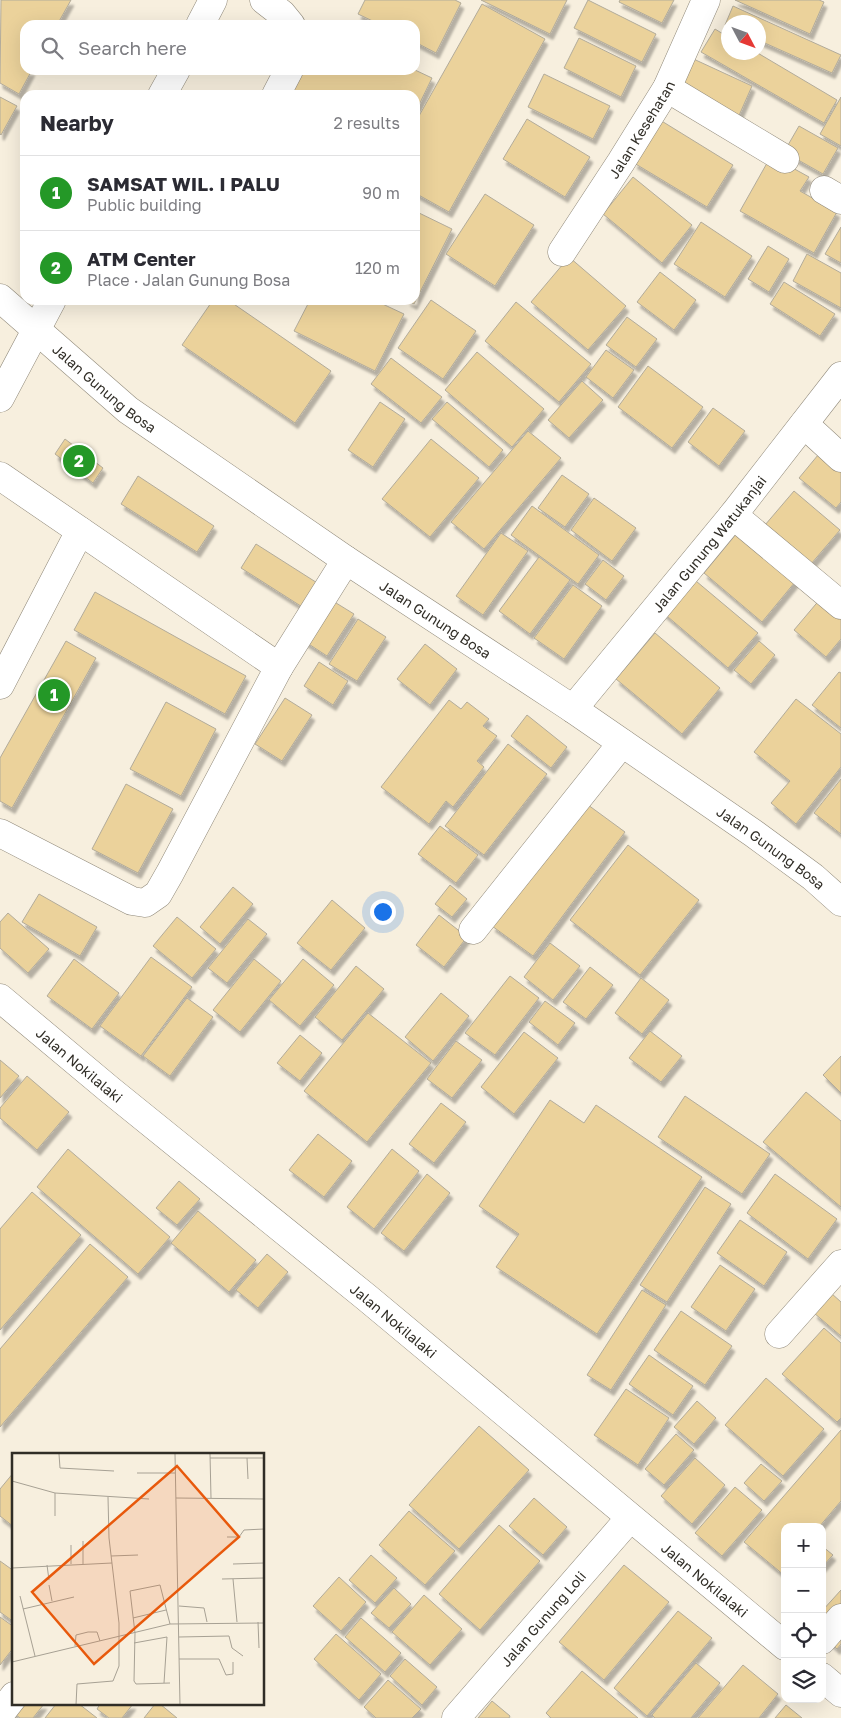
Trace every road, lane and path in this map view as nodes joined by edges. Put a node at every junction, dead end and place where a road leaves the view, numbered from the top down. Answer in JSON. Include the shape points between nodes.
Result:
{"nodes":[{"id":1,"x":213,"y":0,"type":"edge"},
{"id":2,"x":264,"y":0,"type":"edge"},
{"id":3,"x":706,"y":0,"type":"edge"},
{"id":4,"x":203,"y":20,"type":"edge"},
{"id":5,"x":286,"y":20,"type":"edge"},
{"id":6,"x":173,"y":75,"type":"edge"},
{"id":7,"x":286,"y":75,"type":"edge"},
{"id":8,"x":667,"y":88,"type":"junction"},
{"id":9,"x":165,"y":90,"type":"edge"},
{"id":10,"x":279,"y":90,"type":"edge"},
{"id":11,"x":785,"y":158,"type":"dead end"},
{"id":12,"x":562,"y":252,"type":"dead end"},
{"id":13,"x":0,"y":298,"type":"edge"},
{"id":14,"x":49,"y":305,"type":"edge"},
{"id":15,"x":36,"y":329,"type":"junction"},
{"id":16,"x":841,"y":376,"type":"edge"},
{"id":17,"x":0,"y":398,"type":"edge"},
{"id":18,"x":804,"y":424,"type":"junction"},
{"id":19,"x":841,"y":458,"type":"edge"},
{"id":20,"x":0,"y":476,"type":"edge"},
{"id":21,"x":733,"y":515,"type":"junction"},
{"id":22,"x":80,"y":530,"type":"junction"},
{"id":23,"x":346,"y":560,"type":"junction"},
{"id":24,"x":841,"y":606,"type":"edge"},
{"id":25,"x":279,"y":667,"type":"junction"},
{"id":26,"x":0,"y":685,"type":"edge"},
{"id":27,"x":573,"y":709,"type":"junction"},
{"id":28,"x":622,"y":743,"type":"junction"},
{"id":29,"x":0,"y":833,"type":"edge"},
{"id":30,"x":841,"y":902,"type":"edge"},
{"id":31,"x":473,"y":930,"type":"dead end"},
{"id":32,"x":0,"y":998,"type":"edge"},
{"id":33,"x":841,"y":1264,"type":"edge"},
{"id":34,"x":779,"y":1334,"type":"dead end"},
{"id":35,"x":630,"y":1518,"type":"junction"},
{"id":36,"x":841,"y":1618,"type":"edge"},
{"id":37,"x":826,"y":1635,"type":"edge"},
{"id":38,"x":781,"y":1643,"type":"edge"},
{"id":39,"x":826,"y":1680,"type":"edge"},
{"id":40,"x":841,"y":1693,"type":"edge"},
{"id":41,"x":12,"y":1699,"type":"edge"},
{"id":42,"x":0,"y":1714,"type":"edge"},
{"id":43,"x":456,"y":1718,"type":"edge"}],
"edges":[{"from":1,"to":4,"type":"street"},
{"from":2,"to":5,"type":"street"},
{"from":3,"to":8,"type":"street","name":"Jalan Kesehatan"},
{"from":6,"to":9,"type":"street"},
{"from":7,"to":10,"type":"street"},
{"from":8,"to":11,"type":"street"},
{"from":8,"to":12,"type":"street","name":"Jalan Kesehatan"},
{"from":13,"to":15,"type":"street","name":"Jalan Gunung Bosa"},
{"from":14,"to":15,"type":"street"},
{"from":15,"to":17,"type":"street"},
{"from":15,"to":23,"type":"street","name":"Jalan Gunung Bosa","via":[[128,410]]},
{"from":16,"to":18,"type":"street","name":"Jalan Gunung Watukanjai"},
{"from":18,"to":19,"type":"street"},
{"from":18,"to":21,"type":"street","name":"Jalan Gunung Watukanjai"},
{"from":20,"to":22,"type":"street"},
{"from":21,"to":24,"type":"street"},
{"from":21,"to":27,"type":"street","name":"Jalan Gunung Watukanjai"},
{"from":22,"to":25,"type":"street"},
{"from":22,"to":26,"type":"street"},
{"from":23,"to":25,"type":"street"},
{"from":23,"to":27,"type":"street","name":"Jalan Gunung Bosa"},
{"from":25,"to":29,"type":"street","via":[[158,894],[144,903],[132,902]]},
{"from":27,"to":28,"type":"street","name":"Jalan Gunung Bosa"},
{"from":28,"to":30,"type":"street","name":"Jalan Gunung Bosa","via":[[753,833]]},
{"from":28,"to":31,"type":"street"},
{"from":32,"to":35,"type":"street","name":"Jalan Nokilalaki"},
{"from":33,"to":34,"type":"street"},
{"from":35,"to":38,"type":"street","name":"Jalan Nokilalaki"},
{"from":35,"to":43,"type":"street","name":"Jalan Gunung Loli"},
{"from":36,"to":37,"type":"street"},
{"from":39,"to":40,"type":"street"},
{"from":41,"to":42,"type":"street"}]}
